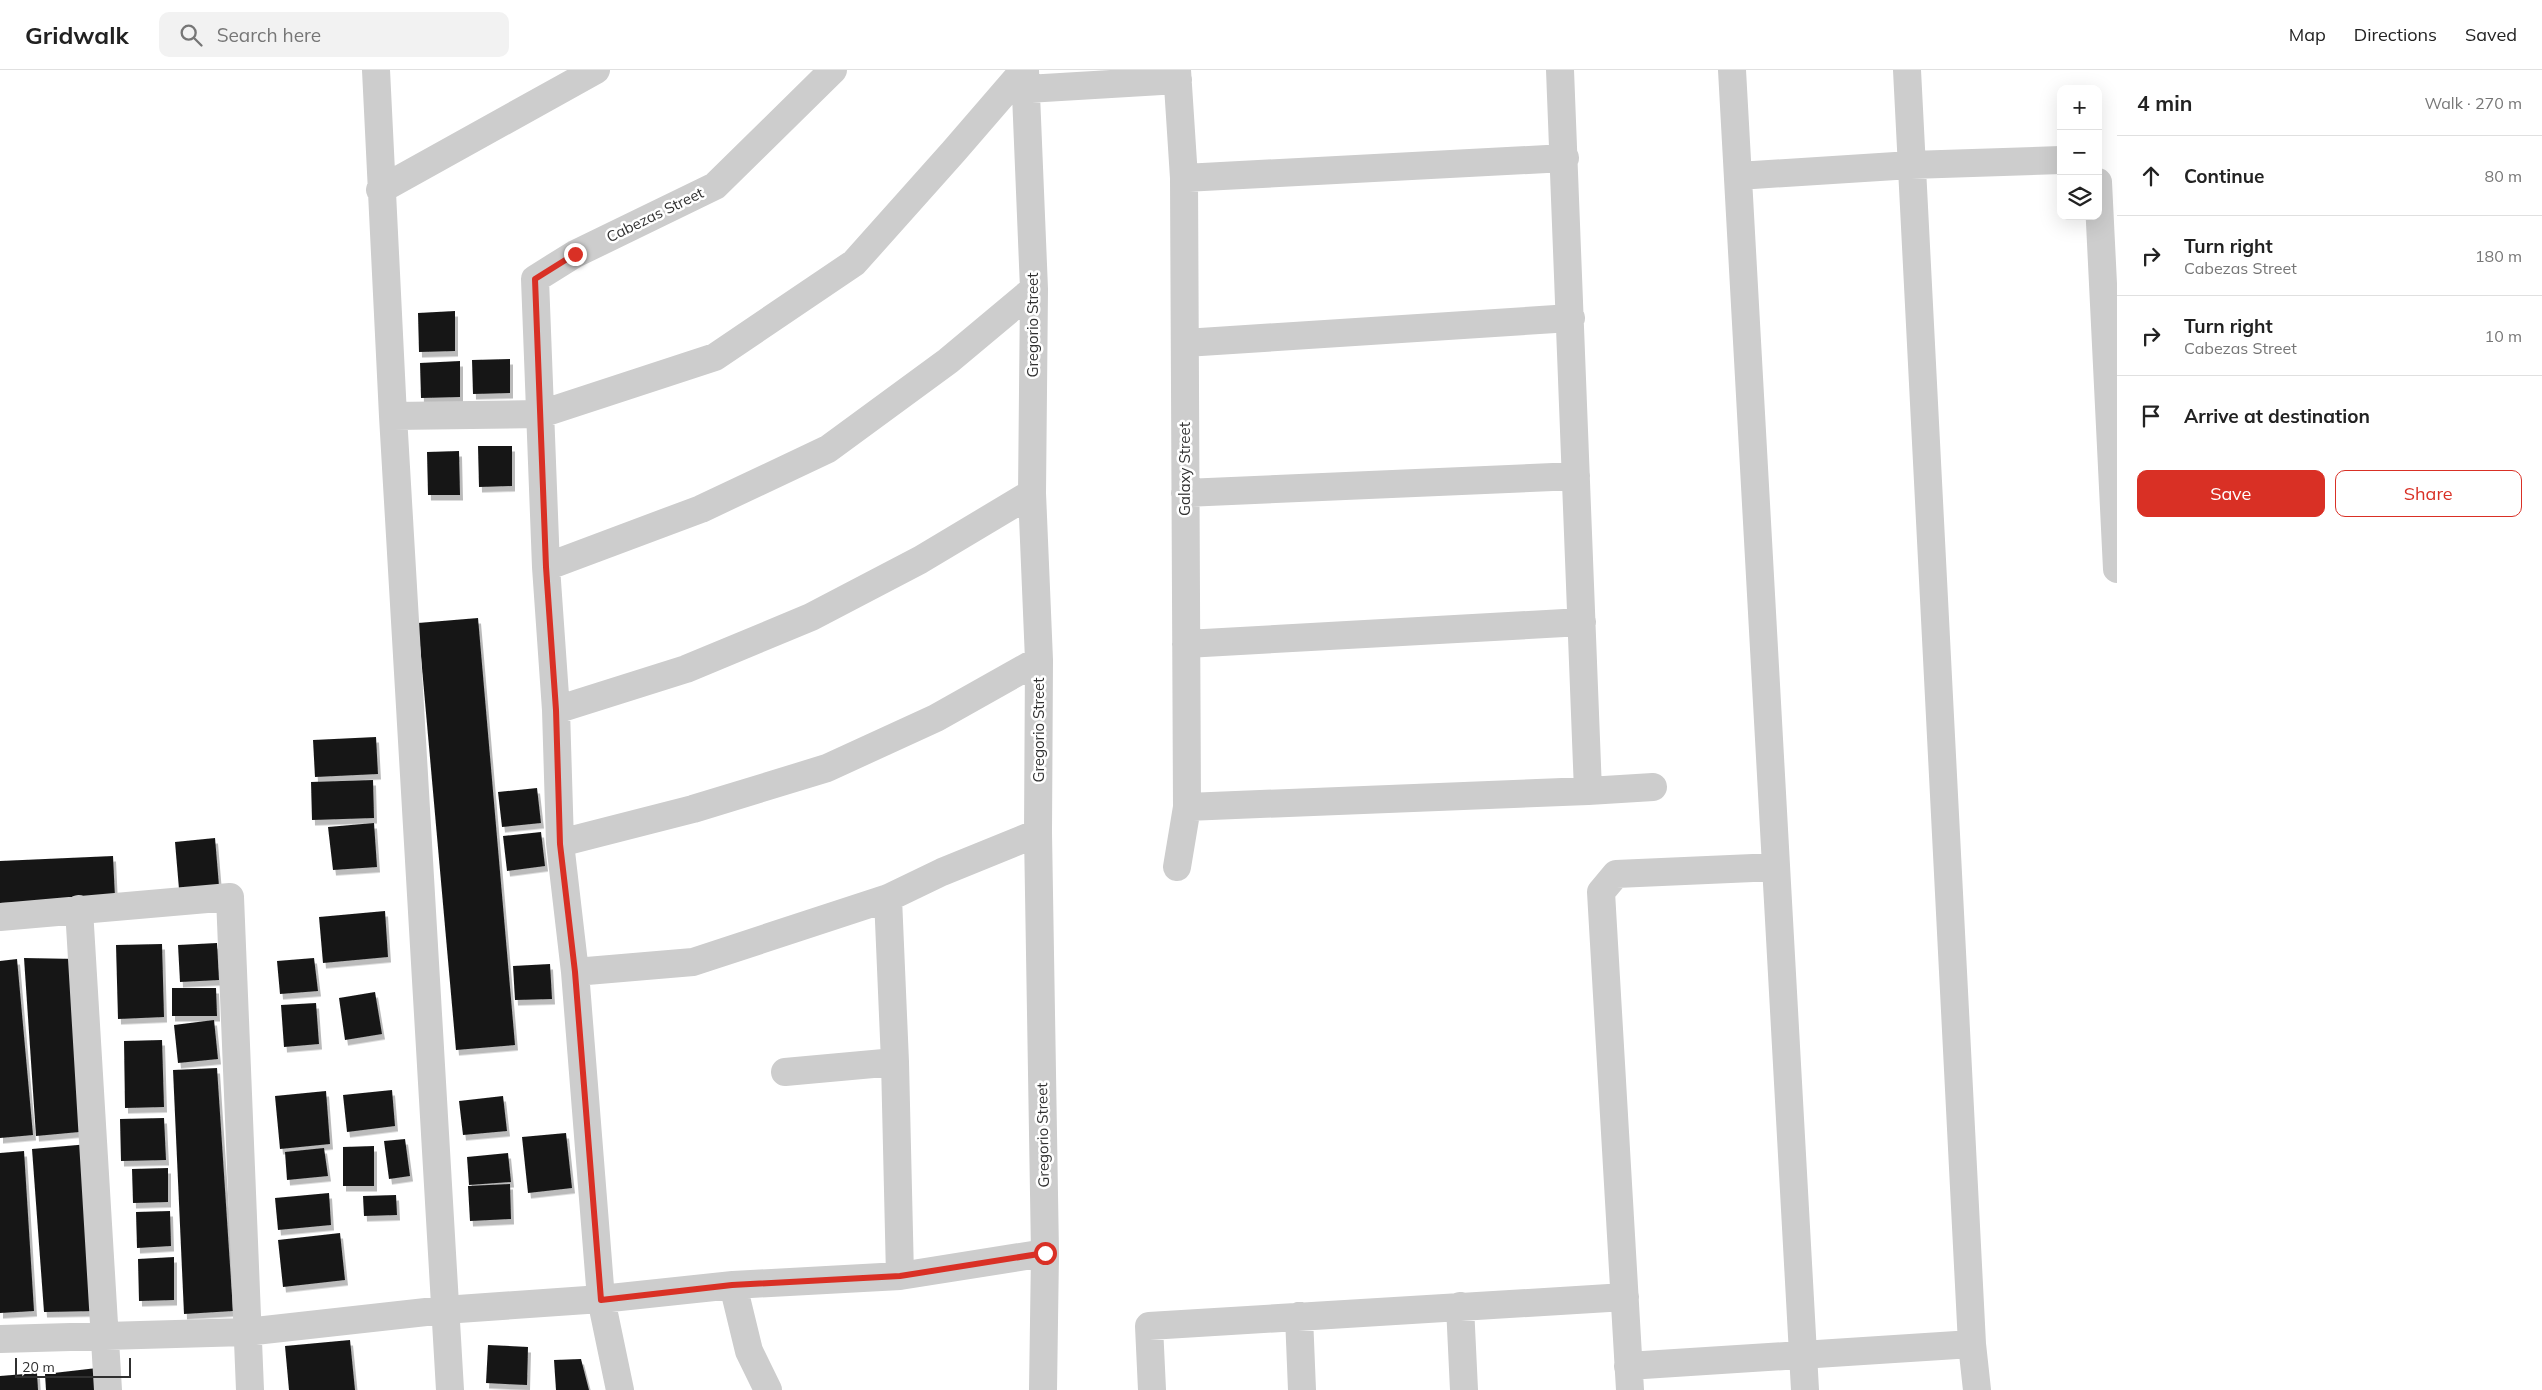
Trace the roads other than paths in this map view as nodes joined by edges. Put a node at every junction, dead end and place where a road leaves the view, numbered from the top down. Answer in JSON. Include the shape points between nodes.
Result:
{"nodes":[{"id":1,"x":376,"y":70,"type":"edge"},
{"id":2,"x":596,"y":70,"type":"edge"},
{"id":3,"x":833,"y":70,"type":"edge"},
{"id":4,"x":1560,"y":70,"type":"edge"},
{"id":5,"x":1732,"y":70,"type":"edge"},
{"id":6,"x":1907,"y":70,"type":"edge"},
{"id":7,"x":1177,"y":75,"type":"edge"},
{"id":8,"x":1025,"y":76,"type":"edge"},
{"id":9,"x":1565,"y":158,"type":"junction"},
{"id":10,"x":2057,"y":160,"type":"edge"},
{"id":11,"x":1911,"y":165,"type":"junction"},
{"id":12,"x":1738,"y":176,"type":"junction"},
{"id":13,"x":1184,"y":178,"type":"junction"},
{"id":14,"x":380,"y":190,"type":"junction"},
{"id":15,"x":2100,"y":220,"type":"edge"},
{"id":16,"x":1034,"y":288,"type":"junction"},
{"id":17,"x":1571,"y":318,"type":"junction"},
{"id":18,"x":1185,"y":343,"type":"junction"},
{"id":19,"x":541,"y":414,"type":"junction"},
{"id":20,"x":393,"y":416,"type":"junction"},
{"id":21,"x":1576,"y":476,"type":"junction"},
{"id":22,"x":1032,"y":493,"type":"junction"},
{"id":23,"x":1185,"y":493,"type":"junction"},
{"id":24,"x":546,"y":567,"type":"junction"},
{"id":25,"x":2117,"y":568,"type":"edge"},
{"id":26,"x":1582,"y":622,"type":"junction"},
{"id":27,"x":1186,"y":644,"type":"junction"},
{"id":28,"x":1039,"y":660,"type":"junction"},
{"id":29,"x":556,"y":710,"type":"junction"},
{"id":30,"x":1653,"y":787,"type":"dead end"},
{"id":31,"x":1588,"y":791,"type":"junction"},
{"id":32,"x":1187,"y":807,"type":"junction"},
{"id":33,"x":1038,"y":833,"type":"junction"},
{"id":34,"x":560,"y":844,"type":"junction"},
{"id":35,"x":1176,"y":867,"type":"dead end"},
{"id":36,"x":1776,"y":867,"type":"junction"},
{"id":37,"x":888,"y":898,"type":"junction"},
{"id":38,"x":79,"y":909,"type":"junction"},
{"id":39,"x":0,"y":917,"type":"edge"},
{"id":40,"x":575,"y":972,"type":"junction"},
{"id":41,"x":895,"y":1062,"type":"junction"},
{"id":42,"x":786,"y":1072,"type":"dead end"},
{"id":43,"x":1045,"y":1253,"type":"junction"},
{"id":44,"x":900,"y":1276,"type":"junction"},
{"id":45,"x":732,"y":1285,"type":"junction"},
{"id":46,"x":1625,"y":1297,"type":"junction"},
{"id":47,"x":601,"y":1300,"type":"junction"},
{"id":48,"x":1460,"y":1306,"type":"junction"},
{"id":49,"x":444,"y":1310,"type":"junction"},
{"id":50,"x":1299,"y":1316,"type":"junction"},
{"id":51,"x":246,"y":1332,"type":"junction"},
{"id":52,"x":103,"y":1335,"type":"junction"},
{"id":53,"x":0,"y":1339,"type":"edge"},
{"id":54,"x":1972,"y":1344,"type":"junction"},
{"id":55,"x":1803,"y":1355,"type":"junction"},
{"id":56,"x":1629,"y":1378,"type":"edge"},
{"id":57,"x":108,"y":1390,"type":"edge"},
{"id":58,"x":250,"y":1390,"type":"edge"},
{"id":59,"x":450,"y":1390,"type":"edge"},
{"id":60,"x":620,"y":1390,"type":"edge"},
{"id":61,"x":768,"y":1390,"type":"edge"},
{"id":62,"x":1043,"y":1390,"type":"edge"},
{"id":63,"x":1152,"y":1390,"type":"edge"},
{"id":64,"x":1302,"y":1390,"type":"edge"},
{"id":65,"x":1464,"y":1390,"type":"edge"},
{"id":66,"x":1805,"y":1390,"type":"edge"},
{"id":67,"x":1977,"y":1390,"type":"edge"}],
"edges":[{"from":1,"to":14,"type":"street"},
{"from":2,"to":14,"type":"street"},
{"from":3,"to":19,"type":"street","name":"Cabezas Street","via":[[715,186],[575,254],[535,279]]},
{"from":4,"to":9,"type":"street"},
{"from":5,"to":12,"type":"street"},
{"from":6,"to":11,"type":"street"},
{"from":7,"to":8,"type":"street"},
{"from":7,"to":13,"type":"street","name":"Galaxy Street"},
{"from":8,"to":16,"type":"street","name":"Gregorio Street"},
{"from":8,"to":19,"type":"street","via":[[854,263],[715,356]]},
{"from":9,"to":13,"type":"street"},
{"from":9,"to":17,"type":"street"},
{"from":10,"to":11,"type":"street"},
{"from":11,"to":12,"type":"street"},
{"from":11,"to":54,"type":"street"},
{"from":12,"to":36,"type":"street"},
{"from":13,"to":18,"type":"street","name":"Galaxy Street"},
{"from":14,"to":20,"type":"street"},
{"from":15,"to":25,"type":"street"},
{"from":16,"to":22,"type":"street","name":"Gregorio Street"},
{"from":16,"to":24,"type":"street","via":[[948,361],[828,449],[701,508]]},
{"from":17,"to":18,"type":"street"},
{"from":17,"to":21,"type":"street"},
{"from":18,"to":23,"type":"street","name":"Galaxy Street"},
{"from":19,"to":20,"type":"street"},
{"from":19,"to":24,"type":"street","name":"Cabezas Street"},
{"from":20,"to":49,"type":"street"},
{"from":21,"to":23,"type":"street"},
{"from":21,"to":26,"type":"street"},
{"from":22,"to":28,"type":"street","name":"Gregorio Street"},
{"from":22,"to":29,"type":"street","via":[[920,560],[811,617],[686,669]]},
{"from":23,"to":27,"type":"street","name":"Galaxy Street"},
{"from":24,"to":29,"type":"street","name":"Cabezas Street"},
{"from":26,"to":27,"type":"street"},
{"from":26,"to":31,"type":"street"},
{"from":27,"to":32,"type":"street","name":"Galaxy Street"},
{"from":28,"to":33,"type":"street","name":"Gregorio Street"},
{"from":28,"to":34,"type":"street","via":[[936,718],[827,768],[694,809]]},
{"from":29,"to":34,"type":"street","name":"Cabezas Street"},
{"from":30,"to":31,"type":"street"},
{"from":31,"to":32,"type":"street"},
{"from":32,"to":35,"type":"street","name":"Galaxy Street"},
{"from":33,"to":37,"type":"street"},
{"from":33,"to":43,"type":"street","name":"Gregorio Street"},
{"from":34,"to":40,"type":"street","name":"Cabezas Street"},
{"from":36,"to":46,"type":"street","via":[[1616,874],[1601,892]]},
{"from":36,"to":55,"type":"street"},
{"from":37,"to":40,"type":"street","via":[[692,962]]},
{"from":37,"to":41,"type":"street"},
{"from":38,"to":39,"type":"street"},
{"from":38,"to":51,"type":"street","via":[[230,897]]},
{"from":38,"to":52,"type":"street"},
{"from":40,"to":47,"type":"street","name":"Cabezas Street"},
{"from":41,"to":42,"type":"street"},
{"from":41,"to":44,"type":"street"},
{"from":43,"to":44,"type":"street"},
{"from":43,"to":62,"type":"street","name":"Gregorio Street"},
{"from":44,"to":45,"type":"street"},
{"from":45,"to":47,"type":"street"},
{"from":45,"to":61,"type":"street","via":[[750,1351]]},
{"from":46,"to":48,"type":"street"},
{"from":46,"to":56,"type":"street"},
{"from":47,"to":49,"type":"street"},
{"from":47,"to":60,"type":"street","name":"Cabezas Street"},
{"from":48,"to":50,"type":"street"},
{"from":48,"to":65,"type":"street"},
{"from":49,"to":51,"type":"street"},
{"from":49,"to":59,"type":"street"},
{"from":50,"to":63,"type":"street","via":[[1149,1326]]},
{"from":50,"to":64,"type":"street"},
{"from":51,"to":52,"type":"street"},
{"from":51,"to":58,"type":"street"},
{"from":52,"to":53,"type":"street"},
{"from":52,"to":57,"type":"street"},
{"from":54,"to":55,"type":"street"},
{"from":54,"to":67,"type":"street"},
{"from":55,"to":56,"type":"street"},
{"from":55,"to":66,"type":"street"}]}
